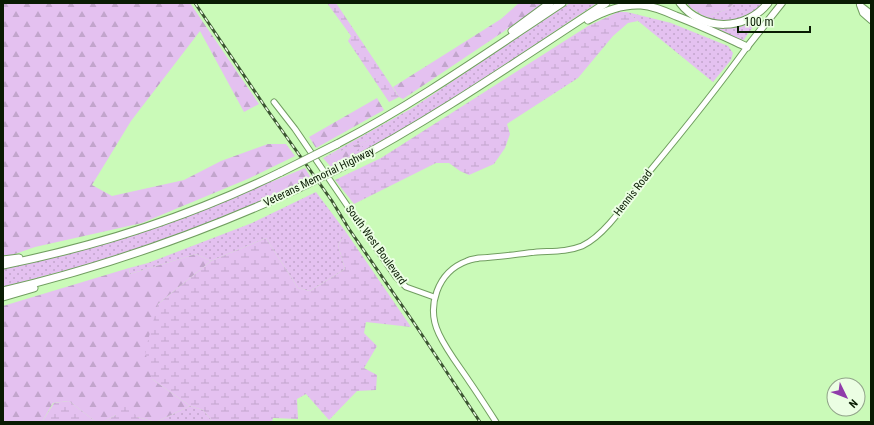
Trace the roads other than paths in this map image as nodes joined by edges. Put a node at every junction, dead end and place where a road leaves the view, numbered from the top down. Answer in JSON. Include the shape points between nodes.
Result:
{"nodes":[{"id":1,"x":550,"y":3,"type":"edge"},
{"id":2,"x":562,"y":3,"type":"edge"},
{"id":3,"x":606,"y":3,"type":"edge"},
{"id":4,"x":680,"y":3,"type":"edge"},
{"id":5,"x":768,"y":3,"type":"edge"},
{"id":6,"x":782,"y":4,"type":"edge"},
{"id":7,"x":859,"y":4,"type":"edge"},
{"id":8,"x":871,"y":14,"type":"edge"},
{"id":9,"x":871,"y":20,"type":"edge"},
{"id":10,"x":747,"y":47,"type":"junction"},
{"id":11,"x":509,"y":67,"type":"junction"},
{"id":12,"x":451,"y":77,"type":"junction"},
{"id":13,"x":274,"y":102,"type":"dead end"},
{"id":14,"x":60,"y":252,"type":"junction"},
{"id":15,"x":3,"y":260,"type":"edge"},
{"id":16,"x":3,"y":265,"type":"edge"},
{"id":17,"x":53,"y":279,"type":"junction"},
{"id":18,"x":3,"y":291,"type":"edge"},
{"id":19,"x":3,"y":297,"type":"edge"},
{"id":20,"x":434,"y":297,"type":"junction"},
{"id":21,"x":496,"y":422,"type":"edge"}],
"edges":[{"from":1,"to":12,"type":"highway"},
{"from":2,"to":12,"type":"highway","name":"Veterans Memorial Highway"},
{"from":3,"to":11,"type":"highway","name":"Veterans Memorial Highway"},
{"from":4,"to":5,"type":"highway","via":[[700,20],[714,24],[730,24],[749,19]]},
{"from":6,"to":10,"type":"main road","name":"Hennis Road"},
{"from":7,"to":8,"type":"main road"},
{"from":7,"to":9,"type":"main road","via":[[863,13]]},
{"from":10,"to":11,"type":"highway","via":[[664,11],[648,6],[628,5],[590,18]]},
{"from":10,"to":20,"type":"street","name":"Hennis Road","via":[[719,86],[597,235],[581,246],[562,251],[468,260],[447,274]]},
{"from":11,"to":17,"type":"highway","name":"Veterans Memorial Highway","bridge":true,"via":[[395,138],[295,190],[195,233]]},
{"from":12,"to":14,"type":"highway","name":"Veterans Memorial Highway","bridge":true,"via":[[398,110],[281,172],[163,221]]},
{"from":13,"to":20,"type":"street","name":"South West Boulevard","via":[[396,277],[406,287]]},
{"from":14,"to":15,"type":"highway"},
{"from":14,"to":16,"type":"highway","name":"Veterans Memorial Highway"},
{"from":17,"to":18,"type":"highway","name":"Veterans Memorial Highway"},
{"from":17,"to":19,"type":"highway","via":[[39,287]]},
{"from":20,"to":21,"type":"street","via":[[434,320],[439,334]]}]}
